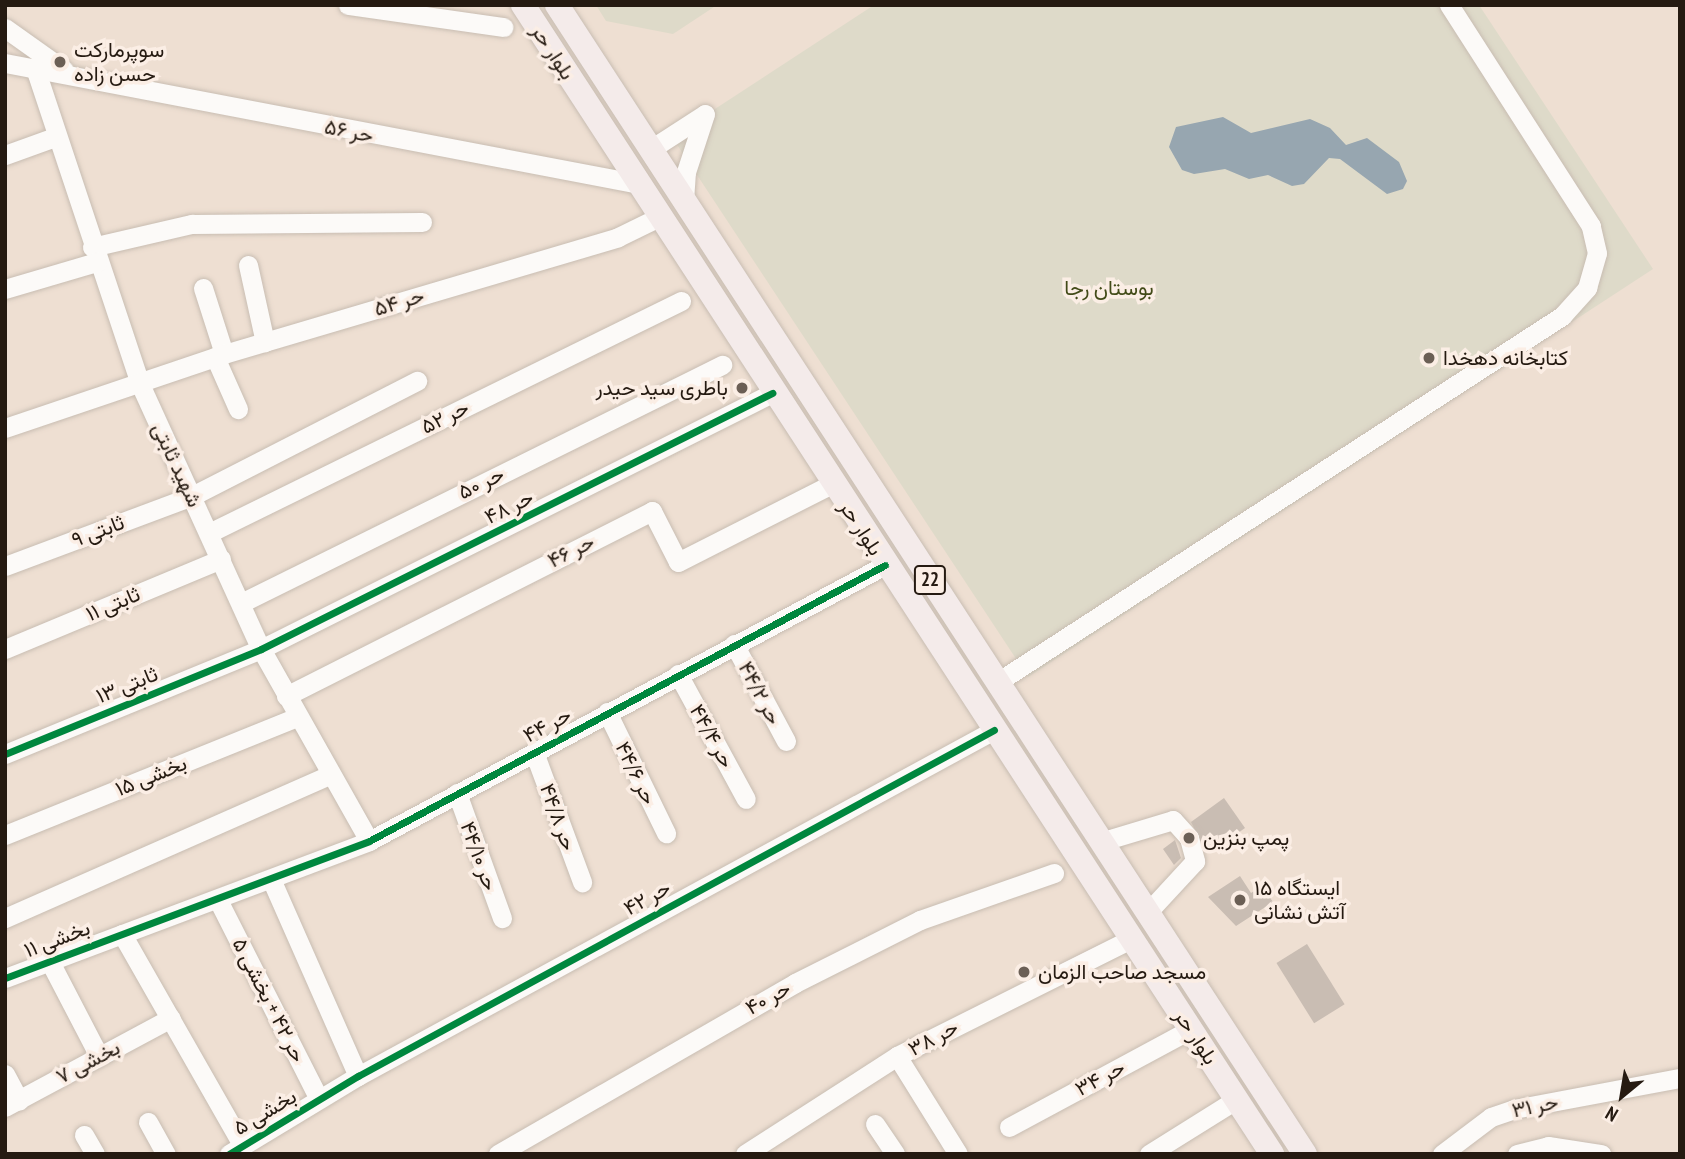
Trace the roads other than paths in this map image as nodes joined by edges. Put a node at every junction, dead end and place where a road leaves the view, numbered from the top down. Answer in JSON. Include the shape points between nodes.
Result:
{"nodes":[{"id":1,"x":348,"y":5,"type":"edge"},
{"id":2,"x":523,"y":5,"type":"edge"},
{"id":3,"x":557,"y":5,"type":"edge"},
{"id":4,"x":1449,"y":5,"type":"edge"},
{"id":5,"x":503,"y":27,"type":"dead end"},
{"id":6,"x":5,"y":28,"type":"edge"},
{"id":7,"x":583,"y":43,"type":"junction"},
{"id":8,"x":558,"y":59,"type":"junction"},
{"id":9,"x":6,"y":64,"type":"edge"},
{"id":10,"x":35,"y":68,"type":"junction"},
{"id":11,"x":64,"y":71,"type":"junction"},
{"id":12,"x":55,"y":136,"type":"junction"},
{"id":13,"x":651,"y":149,"type":"junction"},
{"id":14,"x":5,"y":155,"type":"edge"},
{"id":15,"x":634,"y":183,"type":"junction"},
{"id":16,"x":684,"y":200,"type":"junction"},
{"id":17,"x":657,"y":218,"type":"junction"},
{"id":18,"x":422,"y":222,"type":"dead end"},
{"id":19,"x":95,"y":255,"type":"junction"},
{"id":20,"x":247,"y":265,"type":"dead end"},
{"id":21,"x":203,"y":288,"type":"dead end"},
{"id":22,"x":5,"y":289,"type":"edge"},
{"id":23,"x":681,"y":301,"type":"dead end"},
{"id":24,"x":265,"y":342,"type":"junction"},
{"id":25,"x":220,"y":356,"type":"junction"},
{"id":26,"x":722,"y":366,"type":"dead end"},
{"id":27,"x":417,"y":381,"type":"dead end"},
{"id":28,"x":140,"y":384,"type":"junction"},
{"id":29,"x":772,"y":393,"type":"junction"},
{"id":30,"x":238,"y":409,"type":"dead end"},
{"id":31,"x":5,"y":428,"type":"edge"},
{"id":32,"x":832,"y":484,"type":"junction"},
{"id":33,"x":191,"y":496,"type":"junction"},
{"id":34,"x":209,"y":533,"type":"junction"},
{"id":35,"x":221,"y":559,"type":"junction"},
{"id":36,"x":885,"y":565,"type":"junction"},
{"id":37,"x":5,"y":566,"type":"edge"},
{"id":38,"x":241,"y":603,"type":"junction"},
{"id":39,"x":734,"y":644,"type":"junction"},
{"id":40,"x":5,"y":649,"type":"edge"},
{"id":41,"x":261,"y":649,"type":"junction"},
{"id":42,"x":678,"y":674,"type":"junction"},
{"id":43,"x":996,"y":683,"type":"junction"},
{"id":44,"x":286,"y":696,"type":"junction"},
{"id":45,"x":607,"y":712,"type":"junction"},
{"id":46,"x":297,"y":718,"type":"junction"},
{"id":47,"x":994,"y":730,"type":"junction"},
{"id":48,"x":786,"y":741,"type":"dead end"},
{"id":49,"x":534,"y":752,"type":"junction"},
{"id":50,"x":5,"y":754,"type":"edge"},
{"id":51,"x":331,"y":775,"type":"junction"},
{"id":52,"x":457,"y":793,"type":"junction"},
{"id":53,"x":746,"y":799,"type":"dead end"},
{"id":54,"x":666,"y":834,"type":"dead end"},
{"id":55,"x":5,"y":835,"type":"edge"},
{"id":56,"x":369,"y":841,"type":"junction"},
{"id":57,"x":1100,"y":842,"type":"junction"},
{"id":58,"x":1054,"y":873,"type":"dead end"},
{"id":59,"x":271,"y":879,"type":"junction"},
{"id":60,"x":582,"y":882,"type":"dead end"},
{"id":61,"x":218,"y":900,"type":"junction"},
{"id":62,"x":1147,"y":914,"type":"junction"},
{"id":63,"x":5,"y":918,"type":"edge"},
{"id":64,"x":502,"y":918,"type":"dead end"},
{"id":65,"x":122,"y":934,"type":"junction"},
{"id":66,"x":1131,"y":939,"type":"junction"},
{"id":67,"x":49,"y":960,"type":"junction"},
{"id":68,"x":5,"y":978,"type":"edge"},
{"id":69,"x":171,"y":1018,"type":"junction"},
{"id":70,"x":1191,"y":1029,"type":"junction"},
{"id":71,"x":99,"y":1056,"type":"junction"},
{"id":72,"x":897,"y":1056,"type":"junction"},
{"id":73,"x":5,"y":1074,"type":"edge"},
{"id":74,"x":358,"y":1076,"type":"junction"},
{"id":75,"x":1680,"y":1078,"type":"edge"},
{"id":76,"x":319,"y":1099,"type":"junction"},
{"id":77,"x":1237,"y":1099,"type":"junction"},
{"id":78,"x":12,"y":1104,"type":"edge"},
{"id":79,"x":148,"y":1122,"type":"dead end"},
{"id":80,"x":875,"y":1124,"type":"dead end"},
{"id":81,"x":1009,"y":1127,"type":"dead end"},
{"id":82,"x":85,"y":1135,"type":"dead end"},
{"id":83,"x":243,"y":1149,"type":"edge"},
{"id":84,"x":1591,"y":1152,"type":"edge"},
{"id":85,"x":95,"y":1154,"type":"edge"},
{"id":86,"x":166,"y":1154,"type":"edge"},
{"id":87,"x":498,"y":1154,"type":"edge"},
{"id":88,"x":745,"y":1154,"type":"edge"},
{"id":89,"x":895,"y":1154,"type":"edge"},
{"id":90,"x":958,"y":1154,"type":"edge"},
{"id":91,"x":1149,"y":1154,"type":"edge"},
{"id":92,"x":1272,"y":1154,"type":"edge"},
{"id":93,"x":1304,"y":1154,"type":"edge"},
{"id":94,"x":1442,"y":1154,"type":"edge"},
{"id":95,"x":1517,"y":1154,"type":"edge"}],
"edges":[{"from":1,"to":5,"type":"street"},
{"from":2,"to":8,"type":"main road","name":"بلوار حر","number":"22"},
{"from":3,"to":7,"type":"main road","name":"بلوار حر","number":"22"},
{"from":4,"to":43,"type":"street","via":[[1591,226],[1597,253],[1587,288],[1562,316]]},
{"from":6,"to":11,"type":"street","name":"حر ۵۶"},
{"from":7,"to":8,"type":"main road"},
{"from":7,"to":13,"type":"main road","name":"بلوار حر","number":"22"},
{"from":8,"to":15,"type":"main road","name":"بلوار حر","number":"22"},
{"from":9,"to":10,"type":"street","name":"حر ۵۶"},
{"from":10,"to":11,"type":"street","name":"حر ۵۶"},
{"from":10,"to":12,"type":"street","name":"شهید ثابتی"},
{"from":11,"to":15,"type":"street","name":"حر ۵۶","via":[[275,117]]},
{"from":12,"to":14,"type":"street"},
{"from":12,"to":19,"type":"street","name":"شهید ثابتی"},
{"from":13,"to":16,"type":"main road","name":"بلوار حر","number":"22"},
{"from":13,"to":16,"type":"street","via":[[705,114],[686,172]]},
{"from":15,"to":17,"type":"main road","name":"بلوار حر","number":"22"},
{"from":16,"to":43,"type":"main road","name":"بلوار حر","number":"22"},
{"from":17,"to":24,"type":"street","name":"حر ۵۴","via":[[618,237]]},
{"from":17,"to":29,"type":"main road","name":"بلوار حر","number":"22"},
{"from":18,"to":19,"type":"street","via":[[192,224]]},
{"from":19,"to":22,"type":"street"},
{"from":19,"to":28,"type":"street","name":"شهید ثابتی"},
{"from":20,"to":24,"type":"street"},
{"from":21,"to":25,"type":"street"},
{"from":23,"to":34,"type":"street","name":"حر ۵۲"},
{"from":24,"to":25,"type":"street","name":"حر ۵۴"},
{"from":25,"to":28,"type":"street","name":"حر ۵۴"},
{"from":25,"to":30,"type":"street"},
{"from":26,"to":38,"type":"street","name":"حر ۵۰"},
{"from":27,"to":33,"type":"street","name":"ثابتی ۹"},
{"from":28,"to":31,"type":"street"},
{"from":28,"to":33,"type":"street","name":"شهید ثابتی"},
{"from":29,"to":32,"type":"main road","name":"بلوار حر","number":"22"},
{"from":29,"to":41,"type":"street","name":"حر ۴۸"},
{"from":32,"to":36,"type":"main road","name":"بلوار حر","number":"22"},
{"from":32,"to":44,"type":"street","name":"حر ۴۶","via":[[678,562],[652,511]]},
{"from":33,"to":34,"type":"street","name":"شهید ثابتی"},
{"from":33,"to":37,"type":"street","name":"ثابتی ۹"},
{"from":34,"to":35,"type":"street","name":"شهید ثابتی"},
{"from":35,"to":38,"type":"street","name":"شهید ثابتی"},
{"from":35,"to":40,"type":"street","name":"ثابتی ۱۱"},
{"from":36,"to":39,"type":"street","name":"حر ۴۴"},
{"from":36,"to":47,"type":"main road","name":"بلوار حر","number":"22"},
{"from":38,"to":41,"type":"street","name":"شهید ثابتی"},
{"from":39,"to":42,"type":"street","name":"حر ۴۴"},
{"from":39,"to":48,"type":"street","name":"حر ۴۴/۲"},
{"from":41,"to":44,"type":"street","name":"شهید ثابتی"},
{"from":41,"to":50,"type":"street","name":"ثابتی ۱۳"},
{"from":42,"to":45,"type":"street","name":"حر ۴۴"},
{"from":42,"to":53,"type":"street","name":"حر ۴۴/۴"},
{"from":43,"to":57,"type":"main road","name":"بلوار حر","number":"22"},
{"from":44,"to":46,"type":"street","name":"شهید ثابتی"},
{"from":45,"to":49,"type":"street","name":"حر ۴۴"},
{"from":45,"to":54,"type":"street","name":"حر ۴۴/۶"},
{"from":46,"to":51,"type":"street","name":"شهید ثابتی"},
{"from":46,"to":55,"type":"street","name":"بخشی ۱۵"},
{"from":47,"to":66,"type":"main road","name":"بلوار حر","number":"22"},
{"from":47,"to":74,"type":"street","name":"حر ۴۲"},
{"from":49,"to":52,"type":"street","name":"حر ۴۴"},
{"from":49,"to":60,"type":"street","name":"حر ۴۴/۸"},
{"from":51,"to":56,"type":"street","name":"شهید ثابتی"},
{"from":51,"to":63,"type":"street","via":[[97,882]]},
{"from":52,"to":56,"type":"street","name":"حر ۴۴"},
{"from":52,"to":64,"type":"street","name":"حر ۴۴/۱۰"},
{"from":56,"to":59,"type":"street","name":"حر ۴۴"},
{"from":57,"to":62,"type":"main road","name":"بلوار حر","number":"22"},
{"from":57,"to":62,"type":"street","via":[[1173,820],[1189,838],[1195,861]]},
{"from":58,"to":87,"type":"street","name":"حر ۴۰","via":[[920,920],[795,983]]},
{"from":59,"to":61,"type":"street","name":"حر ۴۴"},
{"from":59,"to":74,"type":"street"},
{"from":61,"to":65,"type":"street","name":"بخشی ۱۱"},
{"from":61,"to":76,"type":"street","name":"حر ۴۲ + بخشی ۵"},
{"from":62,"to":93,"type":"main road","name":"بلوار حر","number":"22"},
{"from":65,"to":67,"type":"street","name":"بخشی ۱۱"},
{"from":65,"to":69,"type":"street"},
{"from":66,"to":70,"type":"main road","name":"بلوار حر","number":"22"},
{"from":66,"to":72,"type":"street","name":"حر ۳۸"},
{"from":67,"to":68,"type":"street","name":"بخشی ۱۱"},
{"from":67,"to":71,"type":"street"},
{"from":69,"to":71,"type":"street","name":"بخشی ۷"},
{"from":69,"to":83,"type":"street"},
{"from":70,"to":77,"type":"main road","name":"بلوار حر","number":"22"},
{"from":70,"to":81,"type":"street","name":"حر ۳۴"},
{"from":71,"to":78,"type":"street","name":"بخشی ۷"},
{"from":72,"to":88,"type":"street","name":"حر ۳۸"},
{"from":72,"to":90,"type":"street"},
{"from":73,"to":78,"type":"street"},
{"from":74,"to":76,"type":"street","name":"حر ۴۲"},
{"from":75,"to":94,"type":"street","name":"حر ۳۱","via":[[1514,1109],[1491,1117]]},
{"from":76,"to":83,"type":"street","name":"بخشی ۵"},
{"from":77,"to":91,"type":"street"},
{"from":77,"to":92,"type":"main road","name":"بلوار حر","number":"22"},
{"from":79,"to":86,"type":"street"},
{"from":80,"to":89,"type":"street"},
{"from":82,"to":85,"type":"street"},
{"from":84,"to":95,"type":"street","via":[[1548,1146]]}]}
